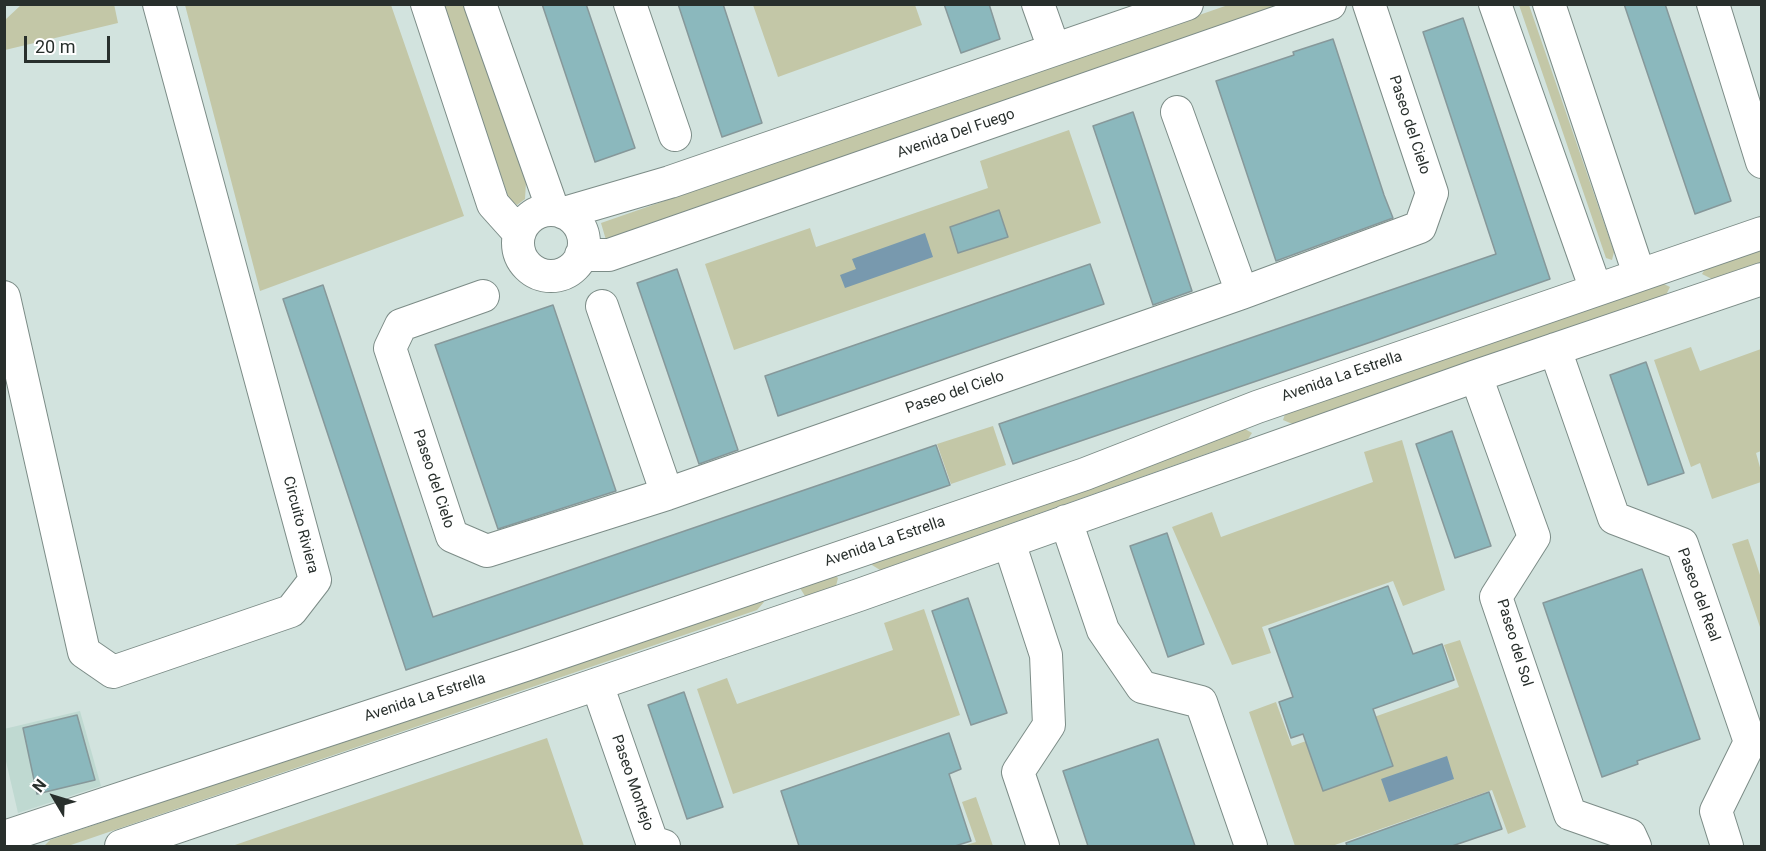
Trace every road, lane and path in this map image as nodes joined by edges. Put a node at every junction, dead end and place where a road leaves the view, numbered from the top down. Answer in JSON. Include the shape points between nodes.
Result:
{"nodes":[{"id":1,"x":159,"y":4,"type":"edge"},
{"id":2,"x":426,"y":4,"type":"edge"},
{"id":3,"x":480,"y":4,"type":"edge"},
{"id":4,"x":630,"y":4,"type":"edge"},
{"id":5,"x":1187,"y":4,"type":"edge"},
{"id":6,"x":1330,"y":4,"type":"edge"},
{"id":7,"x":1495,"y":4,"type":"edge"},
{"id":8,"x":1549,"y":4,"type":"edge"},
{"id":9,"x":1713,"y":4,"type":"edge"},
{"id":10,"x":1371,"y":10,"type":"edge"},
{"id":11,"x":1046,"y":27,"type":"edge"},
{"id":12,"x":1177,"y":112,"type":"dead end"},
{"id":13,"x":675,"y":135,"type":"dead end"},
{"id":14,"x":1761,"y":162,"type":"edge"},
{"id":15,"x":559,"y":211,"type":"junction"},
{"id":16,"x":519,"y":233,"type":"junction"},
{"id":17,"x":1761,"y":233,"type":"edge"},
{"id":18,"x":581,"y":255,"type":"junction"},
{"id":19,"x":1683,"y":261,"type":"junction"},
{"id":20,"x":1639,"y":274,"type":"junction"},
{"id":21,"x":1761,"y":279,"type":"edge"},
{"id":22,"x":1596,"y":290,"type":"junction"},
{"id":23,"x":1242,"y":293,"type":"junction"},
{"id":24,"x":483,"y":296,"type":"dead end"},
{"id":25,"x":4,"y":297,"type":"edge"},
{"id":26,"x":1695,"y":302,"type":"junction"},
{"id":27,"x":603,"y":306,"type":"dead end"},
{"id":28,"x":1555,"y":349,"type":"junction"},
{"id":29,"x":1476,"y":376,"type":"junction"},
{"id":30,"x":1257,"y":407,"type":"junction"},
{"id":31,"x":1271,"y":449,"type":"junction"},
{"id":32,"x":667,"y":494,"type":"junction"},
{"id":33,"x":1066,"y":522,"type":"junction"},
{"id":34,"x":1009,"y":542,"type":"junction"},
{"id":35,"x":846,"y":556,"type":"junction"},
{"id":36,"x":775,"y":580,"type":"junction"},
{"id":37,"x":859,"y":596,"type":"junction"},
{"id":38,"x":787,"y":620,"type":"junction"},
{"id":39,"x":602,"y":699,"type":"junction"},
{"id":40,"x":4,"y":837,"type":"edge"},
{"id":41,"x":121,"y":846,"type":"edge"},
{"id":42,"x":663,"y":846,"type":"edge"},
{"id":43,"x":1043,"y":846,"type":"edge"},
{"id":44,"x":1251,"y":846,"type":"edge"},
{"id":45,"x":1635,"y":846,"type":"edge"},
{"id":46,"x":1727,"y":846,"type":"edge"}],
"edges":[{"from":1,"to":25,"type":"street","name":"Circuito Riviera","via":[[315,580],[291,611],[113,672],[84,652]]},
{"from":2,"to":16,"type":"street","via":[[493,204]]},
{"from":3,"to":15,"type":"street"},
{"from":4,"to":13,"type":"street"},
{"from":5,"to":11,"type":"street"},
{"from":6,"to":18,"type":"street","name":"Avenida Del Fuego","via":[[609,255]]},
{"from":7,"to":22,"type":"street"},
{"from":8,"to":20,"type":"street"},
{"from":9,"to":14,"type":"street"},
{"from":10,"to":23,"type":"street","name":"Paseo del Cielo","via":[[1432,193],[1420,227]]},
{"from":11,"to":15,"type":"street","via":[[670,182]]},
{"from":12,"to":23,"type":"street"},
{"from":15,"to":16,"type":"street","via":[[533,215]]},
{"from":15,"to":18,"type":"street","via":[[579,226],[584,247]]},
{"from":16,"to":18,"type":"street","via":[[519,255],[525,265],[544,276],[566,273]]},
{"from":17,"to":19,"type":"street","name":"Avenida La Estrella"},
{"from":19,"to":20,"type":"street","name":"Avenida La Estrella"},
{"from":19,"to":26,"type":"street"},
{"from":20,"to":22,"type":"street","name":"Avenida La Estrella"},
{"from":21,"to":26,"type":"street"},
{"from":22,"to":30,"type":"street","name":"Avenida La Estrella"},
{"from":23,"to":32,"type":"street","name":"Paseo del Cielo"},
{"from":24,"to":32,"type":"street","name":"Paseo del Cielo","via":[[400,325],[390,348],[452,536],[487,551]]},
{"from":26,"to":28,"type":"street"},
{"from":27,"to":32,"type":"street"},
{"from":28,"to":29,"type":"street"},
{"from":28,"to":46,"type":"street","name":"Paseo del Real","via":[[1614,519],[1682,544],[1749,742],[1716,812]]},
{"from":29,"to":31,"type":"street"},
{"from":29,"to":45,"type":"street","name":"Paseo del Sol","via":[[1534,537],[1496,597],[1570,814],[1630,835]]},
{"from":30,"to":31,"type":"street"},
{"from":30,"to":35,"type":"street","name":"Avenida La Estrella","via":[[1085,474]]},
{"from":31,"to":33,"type":"street"},
{"from":33,"to":34,"type":"street"},
{"from":33,"to":44,"type":"street","via":[[1103,630],[1142,687],[1201,702]]},
{"from":34,"to":37,"type":"street"},
{"from":34,"to":43,"type":"street","via":[[1046,655],[1049,725],[1018,772]]},
{"from":35,"to":36,"type":"street","name":"Avenida La Estrella"},
{"from":35,"to":37,"type":"street"},
{"from":36,"to":38,"type":"street"},
{"from":36,"to":40,"type":"street","name":"Avenida La Estrella"},
{"from":37,"to":38,"type":"street"},
{"from":38,"to":39,"type":"street"},
{"from":39,"to":41,"type":"street"},
{"from":39,"to":42,"type":"street","name":"Paseo Montejo","via":[[652,842]]}]}
